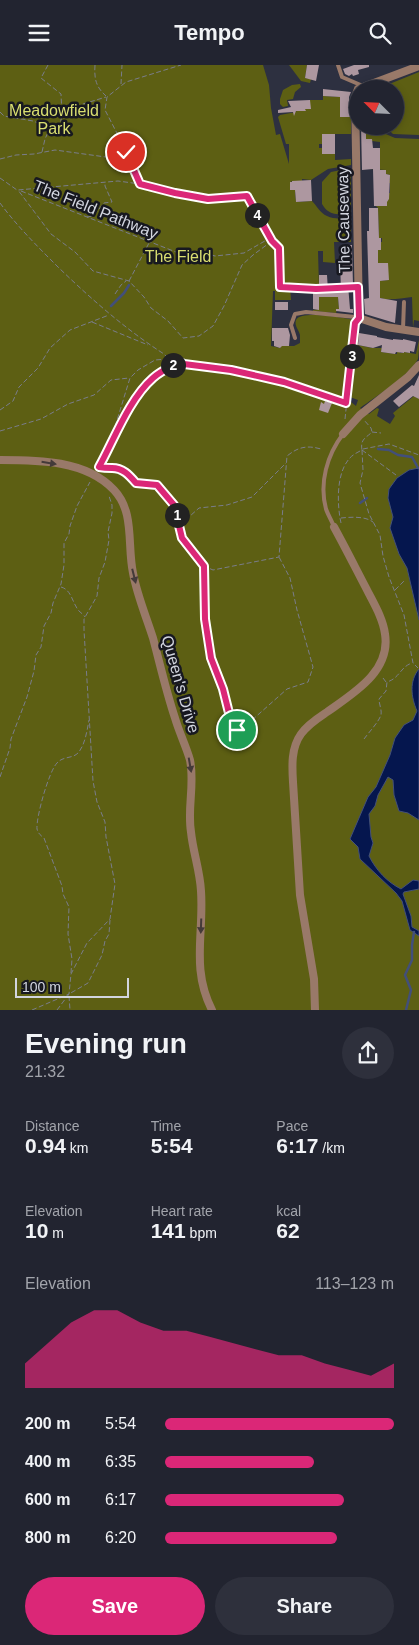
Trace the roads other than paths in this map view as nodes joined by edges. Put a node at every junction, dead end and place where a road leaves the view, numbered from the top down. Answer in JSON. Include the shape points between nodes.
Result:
{"nodes":[{"id":1,"x":338,"y":65,"type":"edge"},
{"id":2,"x":419,"y":66,"type":"edge"},
{"id":3,"x":381,"y":80,"type":"edge"},
{"id":4,"x":349,"y":82,"type":"edge"},
{"id":5,"x":355,"y":135,"type":"edge"},
{"id":6,"x":404,"y":302,"type":"dead end"},
{"id":7,"x":359,"y":317,"type":"junction"},
{"id":8,"x":403,"y":329,"type":"junction"},
{"id":9,"x":419,"y":332,"type":"edge"},
{"id":10,"x":295,"y":338,"type":"dead end"},
{"id":11,"x":419,"y":365,"type":"edge"},
{"id":12,"x":343,"y":435,"type":"joint"},
{"id":13,"x":0,"y":460,"type":"edge"},
{"id":14,"x":334,"y":527,"type":"joint"},
{"id":15,"x":212,"y":1010,"type":"edge"},
{"id":16,"x":316,"y":1010,"type":"edge"}],
"edges":[{"from":1,"to":4,"type":"lane","via":[[342,77]]},
{"from":2,"to":3,"type":"street"},
{"from":5,"to":7,"type":"street","name":"The Causeway"},
{"from":6,"to":8,"type":"lane"},
{"from":7,"to":8,"type":"street","via":[[386,327]]},
{"from":7,"to":10,"type":"lane","via":[[306,312],[295,314],[291,325]]},
{"from":8,"to":9,"type":"street"},
{"from":11,"to":12,"type":"street","via":[[360,415]]},
{"from":12,"to":14,"type":"lane","via":[[334,447],[324,481],[326,508]]},
{"from":13,"to":15,"type":"street","name":"Queen's Drive","one_way":true,"via":[[52,463],[82,469],[112,487],[124,505],[133,574],[189,758],[191,832],[201,891],[200,975],[204,995]]},
{"from":14,"to":16,"type":"street","via":[[374,603],[385,633],[386,647],[374,673],[363,685],[313,721],[301,734],[294,750],[292,764],[300,895]]}]}
